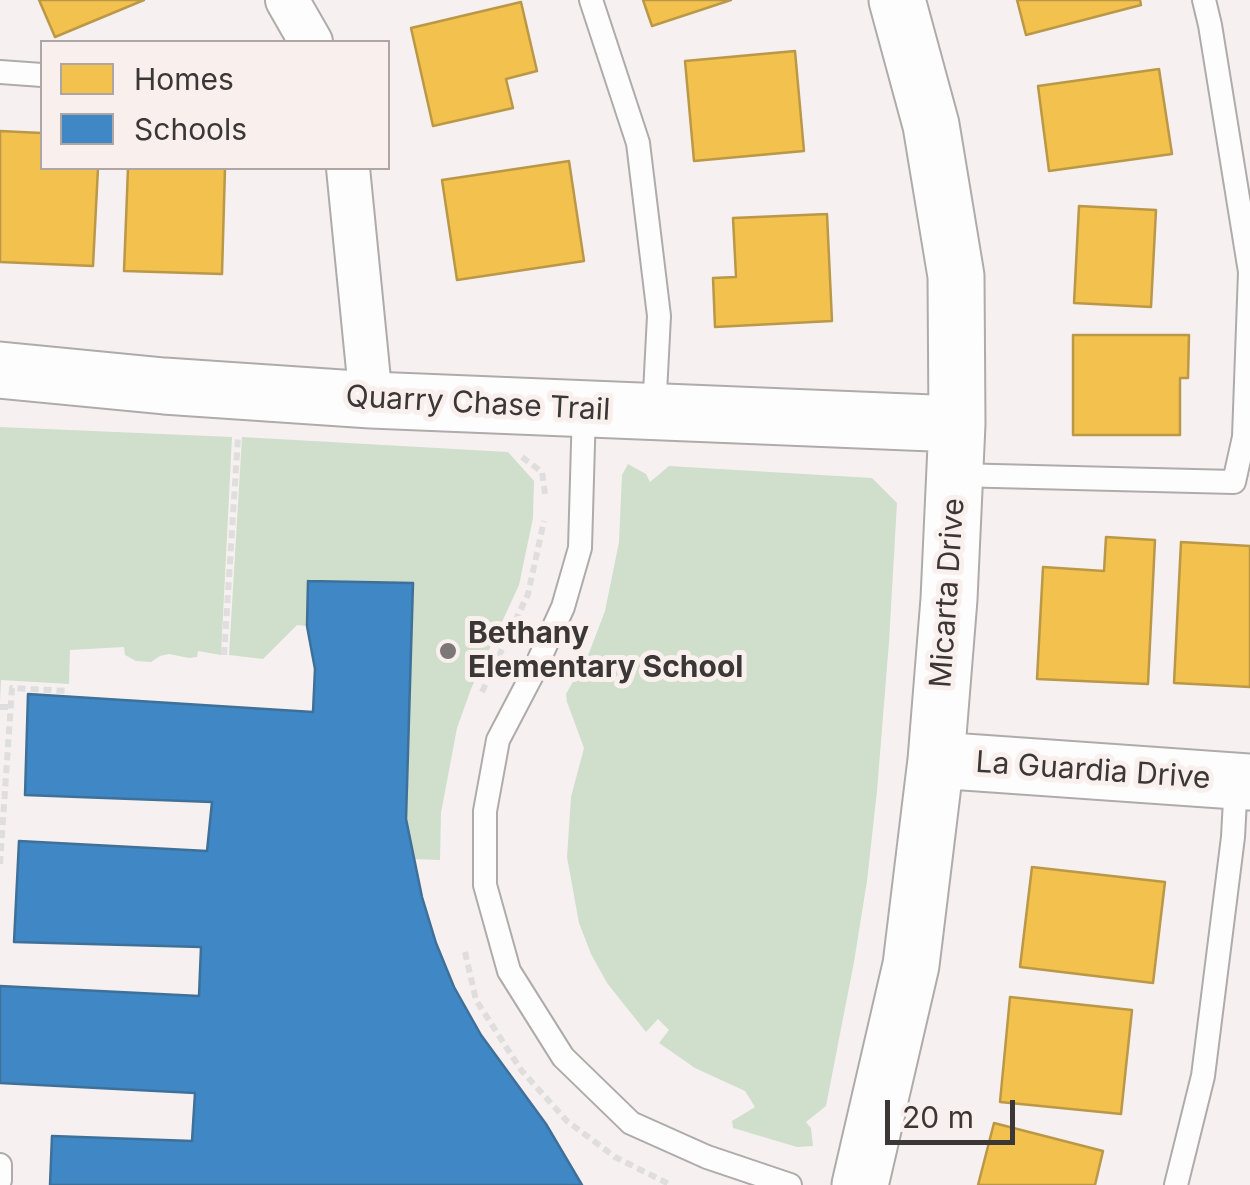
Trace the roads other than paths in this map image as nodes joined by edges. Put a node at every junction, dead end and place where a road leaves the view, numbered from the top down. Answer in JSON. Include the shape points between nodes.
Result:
{"nodes":[{"id":1,"x":287,"y":0,"type":"edge"},
{"id":2,"x":591,"y":0,"type":"edge"},
{"id":3,"x":897,"y":0,"type":"edge"},
{"id":4,"x":1204,"y":0,"type":"edge"},
{"id":5,"x":310,"y":40,"type":"edge"},
{"id":6,"x":0,"y":72,"type":"edge"},
{"id":7,"x":40,"y":75,"type":"edge"},
{"id":8,"x":348,"y":170,"type":"edge"},
{"id":9,"x":0,"y":370,"type":"edge"},
{"id":10,"x":371,"y":400,"type":"junction"},
{"id":11,"x":584,"y":408,"type":"junction"},
{"id":12,"x":654,"y":412,"type":"junction"},
{"id":13,"x":956,"y":449,"type":"junction"},
{"id":14,"x":1242,"y":483,"type":"edge"},
{"id":15,"x":936,"y":760,"type":"junction"},
{"id":16,"x":1243,"y":781,"type":"edge"},
{"id":17,"x":0,"y":1165,"type":"edge"},
{"id":18,"x":0,"y":1180,"type":"edge"},
{"id":19,"x":790,"y":1185,"type":"edge"},
{"id":20,"x":860,"y":1185,"type":"edge"},
{"id":21,"x":1176,"y":1185,"type":"edge"}],
"edges":[{"from":1,"to":5,"type":"street"},
{"from":2,"to":12,"type":"lane","via":[[638,143],[659,316]]},
{"from":3,"to":13,"type":"street","name":"Micarta Drive","via":[[931,126],[956,276]]},
{"from":4,"to":14,"type":"lane","via":[[1250,272]]},
{"from":6,"to":7,"type":"lane"},
{"from":8,"to":10,"type":"street"},
{"from":9,"to":10,"type":"street","name":"Quarry Chase Trail"},
{"from":10,"to":11,"type":"street","name":"Quarry Chase Trail"},
{"from":11,"to":12,"type":"street","name":"Quarry Chase Trail"},
{"from":11,"to":19,"type":"lane","via":[[580,548],[563,606],[498,740],[485,811],[485,886],[509,971],[564,1057],[631,1123]]},
{"from":12,"to":13,"type":"street","name":"Quarry Chase Trail"},
{"from":13,"to":14,"type":"lane"},
{"from":13,"to":15,"type":"street","name":"Micarta Drive"},
{"from":15,"to":16,"type":"street","name":"La Guardia Drive"},
{"from":15,"to":20,"type":"street","name":"Micarta Drive","via":[[911,965]]},
{"from":16,"to":21,"type":"lane","via":[[1203,1076]]},
{"from":17,"to":18,"type":"lane"}]}
